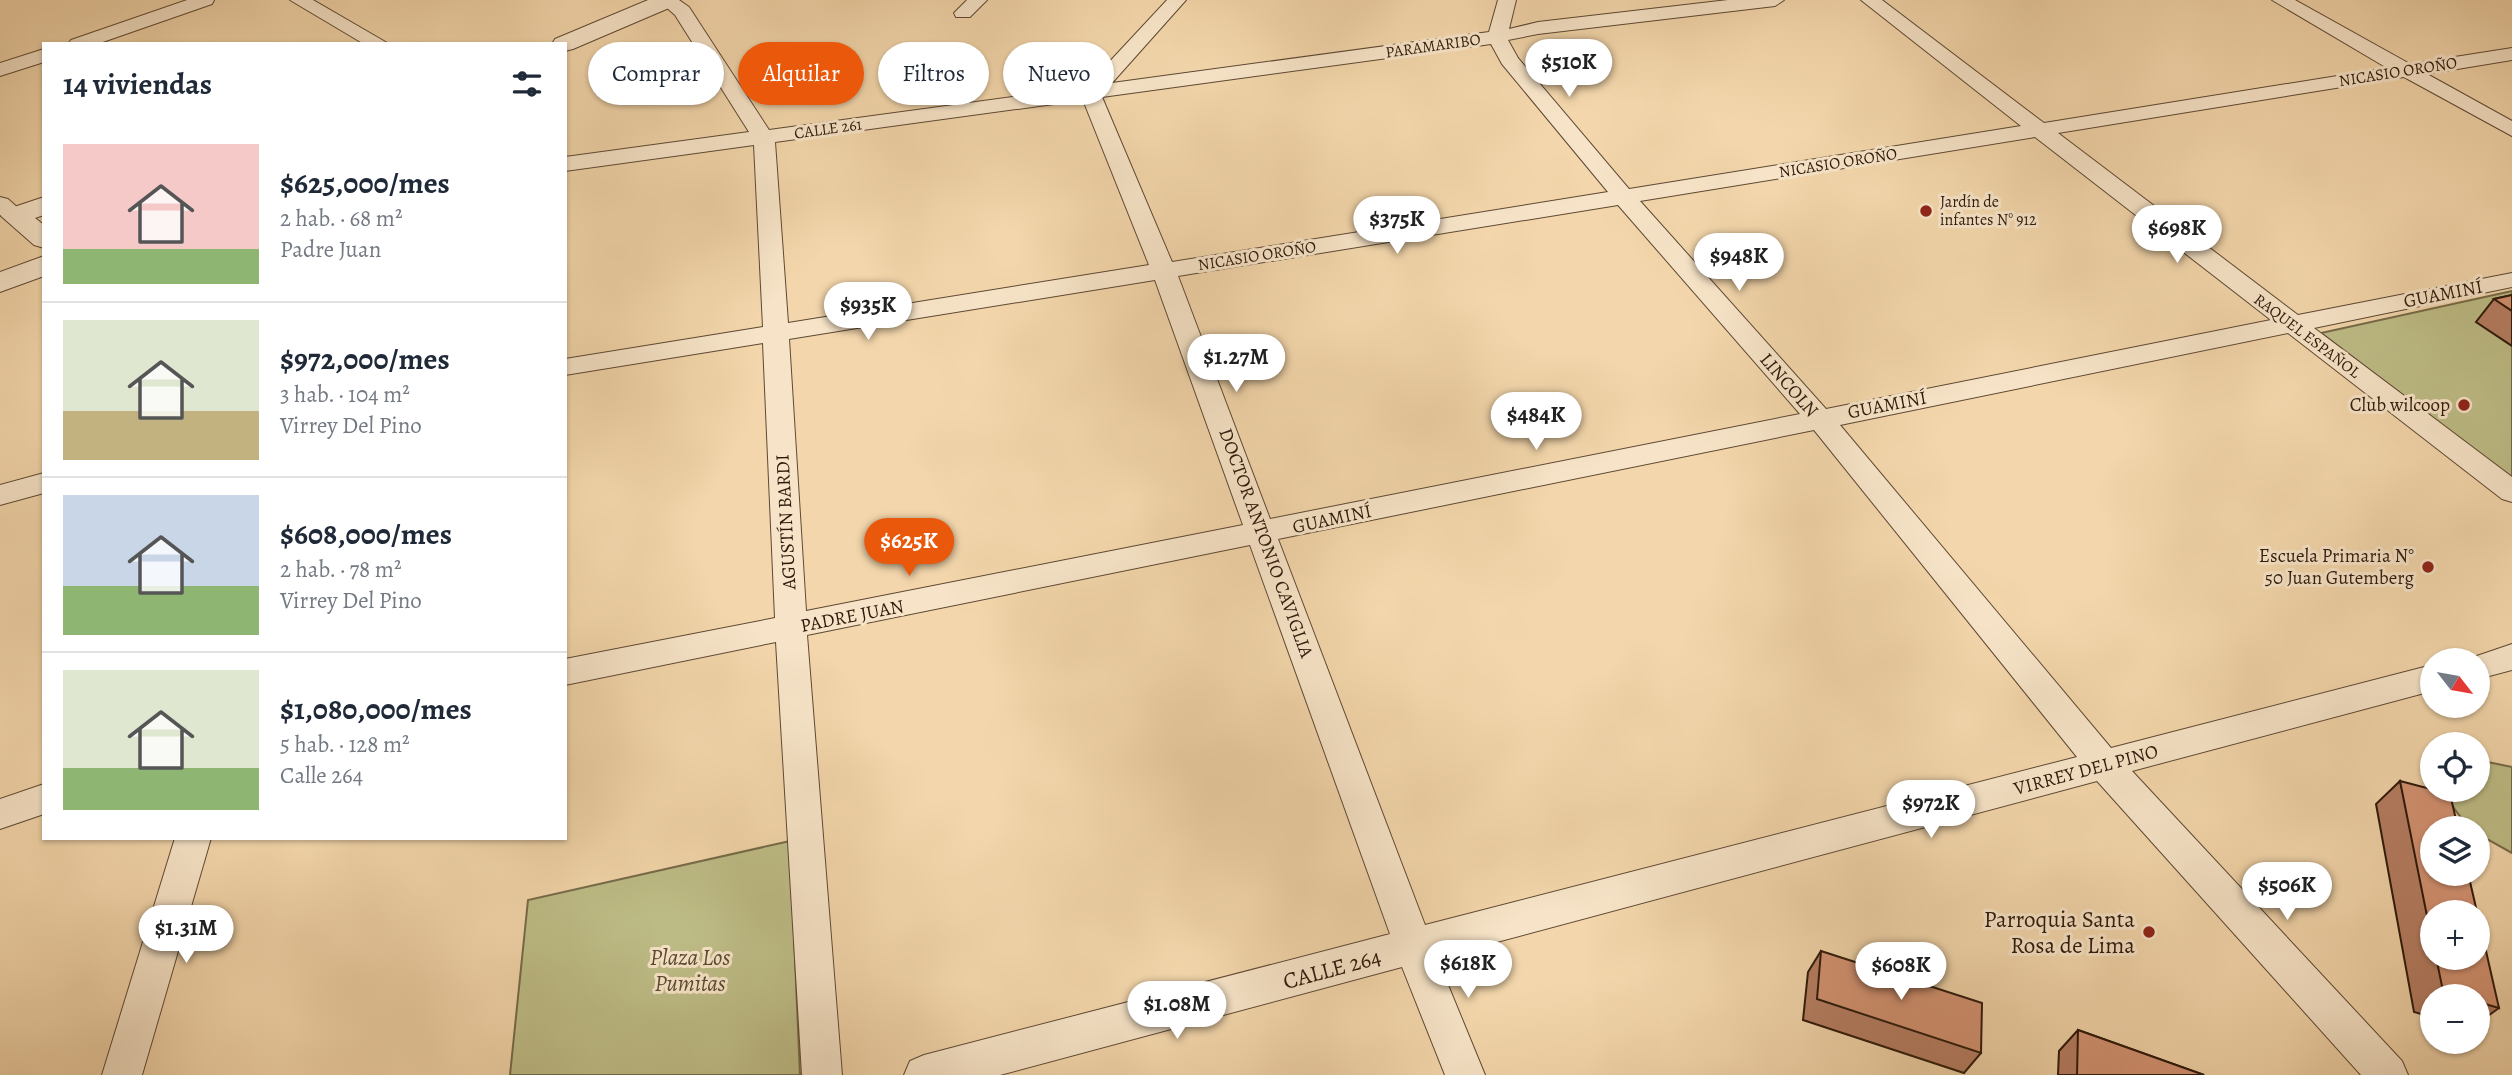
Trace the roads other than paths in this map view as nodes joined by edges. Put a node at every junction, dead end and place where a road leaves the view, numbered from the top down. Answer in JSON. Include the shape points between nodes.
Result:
{"nodes":[{"id":1,"x":205,"y":0,"type":"edge"},
{"id":2,"x":299,"y":0,"type":"edge"},
{"id":3,"x":668,"y":0,"type":"edge"},
{"id":4,"x":978,"y":0,"type":"edge"},
{"id":5,"x":1178,"y":0,"type":"edge"},
{"id":6,"x":1507,"y":0,"type":"edge"},
{"id":7,"x":1775,"y":0,"type":"edge"},
{"id":8,"x":1870,"y":0,"type":"edge"},
{"id":9,"x":2281,"y":0,"type":"edge"},
{"id":10,"x":963,"y":13,"type":"dead end"},
{"id":11,"x":1497,"y":37,"type":"junction"},
{"id":12,"x":84,"y":42,"type":"edge"},
{"id":13,"x":375,"y":42,"type":"edge"},
{"id":14,"x":567,"y":43,"type":"edge"},
{"id":15,"x":2512,"y":54,"type":"edge"},
{"id":16,"x":40,"y":60,"type":"edge"},
{"id":17,"x":1114,"y":69,"type":"edge"},
{"id":18,"x":0,"y":70,"type":"edge"},
{"id":19,"x":2405,"y":71,"type":"junction"},
{"id":20,"x":1114,"y":91,"type":"edge"},
{"id":21,"x":1007,"y":105,"type":"edge"},
{"id":22,"x":1096,"y":105,"type":"edge"},
{"id":23,"x":2039,"y":130,"type":"junction"},
{"id":24,"x":2512,"y":130,"type":"edge"},
{"id":25,"x":763,"y":137,"type":"junction"},
{"id":26,"x":567,"y":163,"type":"edge"},
{"id":27,"x":1624,"y":197,"type":"junction"},
{"id":28,"x":42,"y":205,"type":"edge"},
{"id":29,"x":8,"y":210,"type":"edge"},
{"id":30,"x":42,"y":237,"type":"edge"},
{"id":31,"x":42,"y":266,"type":"edge"},
{"id":32,"x":1164,"y":272,"type":"junction"},
{"id":33,"x":2512,"y":281,"type":"edge"},
{"id":34,"x":0,"y":284,"type":"edge"},
{"id":35,"x":2292,"y":324,"type":"junction"},
{"id":36,"x":778,"y":332,"type":"junction"},
{"id":37,"x":567,"y":367,"type":"edge"},
{"id":38,"x":1819,"y":418,"type":"junction"},
{"id":39,"x":42,"y":484,"type":"edge"},
{"id":40,"x":2512,"y":492,"type":"edge"},
{"id":41,"x":0,"y":495,"type":"edge"},
{"id":42,"x":1263,"y":534,"type":"junction"},
{"id":43,"x":791,"y":628,"type":"junction"},
{"id":44,"x":2512,"y":657,"type":"edge"},
{"id":45,"x":2490,"y":663,"type":"edge"},
{"id":46,"x":567,"y":672,"type":"edge"},
{"id":47,"x":2420,"y":681,"type":"edge"},
{"id":48,"x":2104,"y":765,"type":"junction"},
{"id":49,"x":42,"y":800,"type":"edge"},
{"id":50,"x":0,"y":814,"type":"edge"},
{"id":51,"x":192,"y":840,"type":"edge"},
{"id":52,"x":1414,"y":948,"type":"junction"},
{"id":53,"x":122,"y":1075,"type":"edge"},
{"id":54,"x":822,"y":1075,"type":"edge"},
{"id":55,"x":924,"y":1075,"type":"edge"},
{"id":56,"x":1465,"y":1075,"type":"edge"},
{"id":57,"x":2388,"y":1075,"type":"edge"}],
"edges":[{"from":1,"to":12,"type":"street"},
{"from":2,"to":13,"type":"street"},
{"from":3,"to":14,"type":"street"},
{"from":3,"to":25,"type":"street","name":"AGUSTÍN BARDI","via":[[682,11]]},
{"from":4,"to":10,"type":"street"},
{"from":5,"to":17,"type":"street"},
{"from":6,"to":11,"type":"street"},
{"from":7,"to":11,"type":"street","name":"PARAMARIBO","via":[[1538,28]]},
{"from":8,"to":23,"type":"street","name":"RAQUEL ESPAÑOL"},
{"from":9,"to":19,"type":"street"},
{"from":11,"to":20,"type":"street","name":"PARAMARIBO"},
{"from":11,"to":27,"type":"street","name":"LINCOLN","via":[[1509,60]]},
{"from":15,"to":19,"type":"street","name":"NICASIO OROÑO"},
{"from":16,"to":18,"type":"street"},
{"from":19,"to":23,"type":"street","name":"NICASIO OROÑO"},
{"from":19,"to":24,"type":"street"},
{"from":21,"to":25,"type":"street","name":"CALLE 261"},
{"from":22,"to":32,"type":"street","name":"DOCTOR ANTONIO CAVIGLIA"},
{"from":23,"to":27,"type":"street","name":"NICASIO OROÑO"},
{"from":23,"to":35,"type":"street","name":"RAQUEL ESPAÑOL"},
{"from":25,"to":26,"type":"street","name":"CALLE 261"},
{"from":25,"to":36,"type":"street","name":"AGUSTÍN BARDI"},
{"from":27,"to":32,"type":"street","name":"NICASIO OROÑO"},
{"from":27,"to":38,"type":"street","name":"LINCOLN"},
{"from":28,"to":29,"type":"street"},
{"from":29,"to":30,"type":"street"},
{"from":31,"to":34,"type":"street"},
{"from":32,"to":36,"type":"street","name":"NICASIO OROÑO"},
{"from":32,"to":42,"type":"street","name":"DOCTOR ANTONIO CAVIGLIA"},
{"from":33,"to":35,"type":"street","name":"GUAMINÍ"},
{"from":35,"to":38,"type":"street","name":"GUAMINÍ"},
{"from":35,"to":40,"type":"street","name":"RAQUEL ESPAÑOL"},
{"from":36,"to":37,"type":"street","name":"NICASIO OROÑO"},
{"from":36,"to":43,"type":"street","name":"AGUSTÍN BARDI"},
{"from":38,"to":42,"type":"street","name":"GUAMINÍ"},
{"from":38,"to":48,"type":"street","name":"LINCOLN"},
{"from":39,"to":41,"type":"street"},
{"from":42,"to":43,"type":"street","name":"PADRE JUAN"},
{"from":42,"to":52,"type":"street","name":"DOCTOR ANTONIO CAVIGLIA"},
{"from":43,"to":46,"type":"street","name":"PADRE JUAN"},
{"from":43,"to":54,"type":"street","name":"AGUSTÍN BARDI"},
{"from":44,"to":45,"type":"street"},
{"from":47,"to":48,"type":"street","name":"VIRREY DEL PINO"},
{"from":48,"to":52,"type":"street","name":"VIRREY DEL PINO"},
{"from":48,"to":57,"type":"street","name":"LINCOLN"},
{"from":49,"to":50,"type":"street"},
{"from":51,"to":53,"type":"street"},
{"from":52,"to":55,"type":"street","name":"CALLE 264"},
{"from":52,"to":56,"type":"street","name":"DOCTOR ANTONIO CAVIGLIA"}]}
